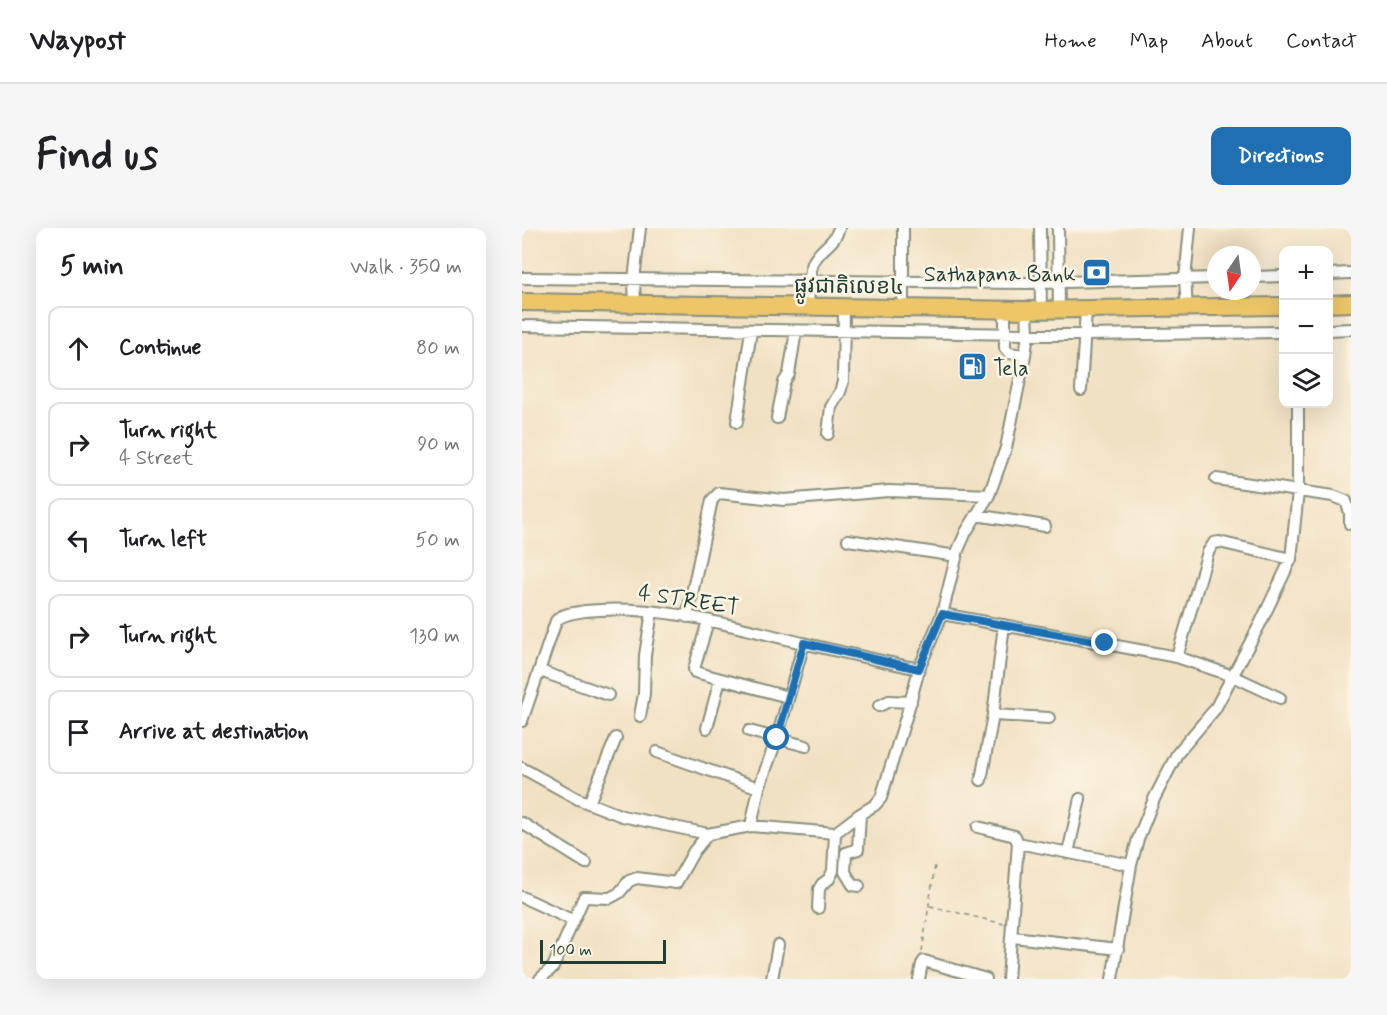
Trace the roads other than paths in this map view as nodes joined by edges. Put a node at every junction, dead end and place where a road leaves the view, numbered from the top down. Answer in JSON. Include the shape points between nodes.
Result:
{"nodes":[{"id":1,"x":640,"y":228,"type":"edge"},
{"id":2,"x":839,"y":228,"type":"edge"},
{"id":3,"x":903,"y":228,"type":"edge"},
{"id":4,"x":1040,"y":228,"type":"edge"},
{"id":5,"x":1058,"y":228,"type":"edge"},
{"id":6,"x":1190,"y":228,"type":"edge"},
{"id":7,"x":1351,"y":273,"type":"edge"},
{"id":8,"x":1333,"y":274,"type":"edge"},
{"id":9,"x":1279,"y":276,"type":"edge"},
{"id":10,"x":1261,"y":277,"type":"edge"},
{"id":11,"x":522,"y":278,"type":"edge"},
{"id":12,"x":1207,"y":278,"type":"edge"},
{"id":13,"x":1185,"y":279,"type":"junction"},
{"id":14,"x":634,"y":280,"type":"junction"},
{"id":15,"x":809,"y":281,"type":"junction"},
{"id":16,"x":903,"y":282,"type":"junction"},
{"id":17,"x":1059,"y":282,"type":"junction"},
{"id":18,"x":1040,"y":283,"type":"junction"},
{"id":19,"x":522,"y":302,"type":"edge"},
{"id":20,"x":1351,"y":303,"type":"edge"},
{"id":21,"x":635,"y":304,"type":"junction"},
{"id":22,"x":1333,"y":304,"type":"edge"},
{"id":23,"x":1279,"y":306,"type":"edge"},
{"id":24,"x":808,"y":307,"type":"junction"},
{"id":25,"x":844,"y":308,"type":"junction"},
{"id":26,"x":903,"y":308,"type":"junction"},
{"id":27,"x":1187,"y":309,"type":"junction"},
{"id":28,"x":1005,"y":310,"type":"junction"},
{"id":29,"x":1034,"y":310,"type":"junction"},
{"id":30,"x":1059,"y":310,"type":"junction"},
{"id":31,"x":1086,"y":310,"type":"junction"},
{"id":32,"x":522,"y":326,"type":"edge"},
{"id":33,"x":1351,"y":329,"type":"edge"},
{"id":34,"x":1333,"y":330,"type":"edge"},
{"id":35,"x":751,"y":331,"type":"junction"},
{"id":36,"x":795,"y":331,"type":"junction"},
{"id":37,"x":1279,"y":332,"type":"edge"},
{"id":38,"x":844,"y":333,"type":"junction"},
{"id":39,"x":1004,"y":334,"type":"junction"},
{"id":40,"x":1028,"y":334,"type":"junction"},
{"id":41,"x":1084,"y":335,"type":"junction"},
{"id":42,"x":1025,"y":355,"type":"junction"},
{"id":43,"x":1081,"y":390,"type":"dead end"},
{"id":44,"x":1298,"y":408,"type":"edge"},
{"id":45,"x":777,"y":418,"type":"dead end"},
{"id":46,"x":737,"y":422,"type":"dead end"},
{"id":47,"x":828,"y":434,"type":"dead end"},
{"id":48,"x":1216,"y":478,"type":"dead end"},
{"id":49,"x":1298,"y":492,"type":"junction"},
{"id":50,"x":988,"y":495,"type":"junction"},
{"id":51,"x":976,"y":515,"type":"junction"},
{"id":52,"x":1350,"y":524,"type":"edge"},
{"id":53,"x":1045,"y":526,"type":"dead end"},
{"id":54,"x":848,"y":540,"type":"dead end"},
{"id":55,"x":957,"y":556,"type":"junction"},
{"id":56,"x":1291,"y":559,"type":"junction"},
{"id":57,"x":652,"y":612,"type":"junction"},
{"id":58,"x":942,"y":614,"type":"junction"},
{"id":59,"x":687,"y":617,"type":"junction"},
{"id":60,"x":708,"y":621,"type":"junction"},
{"id":61,"x":1004,"y":625,"type":"junction"},
{"id":62,"x":804,"y":643,"type":"junction"},
{"id":63,"x":1177,"y":657,"type":"junction"},
{"id":64,"x":919,"y":669,"type":"junction"},
{"id":65,"x":540,"y":671,"type":"junction"},
{"id":66,"x":1233,"y":676,"type":"junction"},
{"id":67,"x":720,"y":680,"type":"junction"},
{"id":68,"x":608,"y":695,"type":"dead end"},
{"id":69,"x":788,"y":697,"type":"junction"},
{"id":70,"x":1280,"y":698,"type":"dead end"},
{"id":71,"x":911,"y":702,"type":"junction"},
{"id":72,"x":879,"y":706,"type":"dead end"},
{"id":73,"x":640,"y":716,"type":"dead end"},
{"id":74,"x":993,"y":716,"type":"junction"},
{"id":75,"x":1049,"y":718,"type":"dead end"},
{"id":76,"x":522,"y":721,"type":"edge"},
{"id":77,"x":707,"y":728,"type":"dead end"},
{"id":78,"x":749,"y":731,"type":"dead end"},
{"id":79,"x":616,"y":738,"type":"dead end"},
{"id":80,"x":777,"y":738,"type":"junction"},
{"id":81,"x":806,"y":746,"type":"dead end"},
{"id":82,"x":657,"y":752,"type":"dead end"},
{"id":83,"x":522,"y":768,"type":"edge"},
{"id":84,"x":981,"y":780,"type":"dead end"},
{"id":85,"x":759,"y":788,"type":"junction"},
{"id":86,"x":1080,"y":799,"type":"dead end"},
{"id":87,"x":589,"y":803,"type":"junction"},
{"id":88,"x":860,"y":814,"type":"junction"},
{"id":89,"x":751,"y":826,"type":"junction"},
{"id":90,"x":978,"y":827,"type":"dead end"},
{"id":91,"x":524,"y":828,"type":"edge"},
{"id":92,"x":835,"y":833,"type":"junction"},
{"id":93,"x":708,"y":834,"type":"junction"},
{"id":94,"x":1018,"y":843,"type":"junction"},
{"id":95,"x":1068,"y":852,"type":"junction"},
{"id":96,"x":586,"y":863,"type":"dead end"},
{"id":97,"x":1131,"y":865,"type":"junction"},
{"id":98,"x":859,"y":886,"type":"dead end"},
{"id":99,"x":522,"y":897,"type":"edge"},
{"id":100,"x":818,"y":908,"type":"dead end"},
{"id":101,"x":572,"y":920,"type":"junction"},
{"id":102,"x":1013,"y":932,"type":"junction"},
{"id":103,"x":778,"y":945,"type":"dead end"},
{"id":104,"x":1118,"y":950,"type":"junction"},
{"id":105,"x":540,"y":979,"type":"edge"},
{"id":106,"x":772,"y":979,"type":"edge"},
{"id":107,"x":919,"y":979,"type":"edge"},
{"id":108,"x":986,"y":979,"type":"edge"},
{"id":109,"x":1008,"y":979,"type":"edge"},
{"id":110,"x":1112,"y":979,"type":"edge"}],
"edges":[{"from":1,"to":14,"type":"street"},
{"from":2,"to":15,"type":"street","via":[[837,236],[813,261]]},
{"from":3,"to":16,"type":"street"},
{"from":4,"to":18,"type":"street"},
{"from":5,"to":17,"type":"street"},
{"from":6,"to":13,"type":"street"},
{"from":7,"to":8,"type":"street"},
{"from":9,"to":10,"type":"street"},
{"from":11,"to":14,"type":"street"},
{"from":12,"to":13,"type":"street"},
{"from":13,"to":17,"type":"street"},
{"from":13,"to":27,"type":"street"},
{"from":14,"to":15,"type":"street"},
{"from":14,"to":21,"type":"street"},
{"from":15,"to":16,"type":"street"},
{"from":15,"to":24,"type":"street"},
{"from":16,"to":18,"type":"street"},
{"from":16,"to":26,"type":"street"},
{"from":17,"to":18,"type":"street"},
{"from":17,"to":30,"type":"street"},
{"from":18,"to":29,"type":"street"},
{"from":19,"to":21,"type":"highway","name":"ផ្លូវជាតិលេខ៤"},
{"from":20,"to":22,"type":"highway"},
{"from":21,"to":24,"type":"highway","name":"ផ្លូវជាតិលេខ៤"},
{"from":23,"to":27,"type":"highway","name":"ផ្លូវជាតិលេខ៤"},
{"from":24,"to":25,"type":"highway","name":"ផ្លូវជាតិលេខ៤"},
{"from":25,"to":26,"type":"highway","name":"ផ្លូវជាតិលេខ៤"},
{"from":25,"to":38,"type":"street"},
{"from":26,"to":28,"type":"highway","name":"ផ្លូវជាតិលេខ៤"},
{"from":27,"to":31,"type":"highway","name":"ផ្លូវជាតិលេខ៤"},
{"from":28,"to":29,"type":"highway","name":"ផ្លូវជាតិលេខ៤"},
{"from":28,"to":39,"type":"street"},
{"from":29,"to":30,"type":"highway","name":"ផ្លូវជាតិលេខ៤"},
{"from":29,"to":40,"type":"street"},
{"from":30,"to":31,"type":"highway","name":"ផ្លូវជាតិលេខ៤"},
{"from":31,"to":41,"type":"street"},
{"from":32,"to":35,"type":"street"},
{"from":33,"to":34,"type":"street"},
{"from":35,"to":36,"type":"street"},
{"from":35,"to":46,"type":"street"},
{"from":36,"to":38,"type":"street"},
{"from":36,"to":45,"type":"street"},
{"from":37,"to":41,"type":"street"},
{"from":38,"to":39,"type":"street"},
{"from":38,"to":47,"type":"street","via":[[843,382],[831,406]]},
{"from":39,"to":40,"type":"street"},
{"from":39,"to":42,"type":"street","via":[[1009,352]]},
{"from":40,"to":41,"type":"street"},
{"from":40,"to":42,"type":"street"},
{"from":41,"to":43,"type":"street"},
{"from":42,"to":50,"type":"street","via":[[1006,448]]},
{"from":44,"to":49,"type":"street"},
{"from":48,"to":49,"type":"street"},
{"from":49,"to":52,"type":"street","via":[[1346,501]]},
{"from":49,"to":56,"type":"street"},
{"from":50,"to":51,"type":"street"},
{"from":50,"to":59,"type":"street","via":[[890,491],[783,500],[719,493],[712,500]]},
{"from":51,"to":53,"type":"street"},
{"from":51,"to":55,"type":"street"},
{"from":54,"to":55,"type":"street"},
{"from":55,"to":58,"type":"street"},
{"from":56,"to":63,"type":"street","via":[[1214,543]]},
{"from":56,"to":66,"type":"street"},
{"from":57,"to":59,"type":"street","name":"4 STREET"},
{"from":57,"to":65,"type":"street","name":"4 STREET","via":[[619,609],[562,616],[556,621]]},
{"from":57,"to":73,"type":"street"},
{"from":58,"to":61,"type":"street"},
{"from":58,"to":64,"type":"street"},
{"from":59,"to":60,"type":"street","name":"4 STREET"},
{"from":60,"to":62,"type":"street","name":"4 STREET"},
{"from":60,"to":67,"type":"street","via":[[694,669],[698,674]]},
{"from":61,"to":63,"type":"street"},
{"from":61,"to":74,"type":"street"},
{"from":62,"to":64,"type":"street","name":"4 STREET"},
{"from":62,"to":69,"type":"street"},
{"from":63,"to":66,"type":"street"},
{"from":64,"to":71,"type":"street"},
{"from":65,"to":68,"type":"street"},
{"from":65,"to":76,"type":"street","name":"4 STREET"},
{"from":66,"to":70,"type":"street"},
{"from":66,"to":97,"type":"street","via":[[1215,709],[1178,754],[1154,799]]},
{"from":67,"to":69,"type":"street"},
{"from":67,"to":77,"type":"street"},
{"from":69,"to":80,"type":"street"},
{"from":71,"to":72,"type":"street","via":[[889,700]]},
{"from":71,"to":88,"type":"street","via":[[881,798]]},
{"from":74,"to":75,"type":"street"},
{"from":74,"to":84,"type":"street"},
{"from":78,"to":80,"type":"street"},
{"from":79,"to":87,"type":"street"},
{"from":80,"to":81,"type":"street"},
{"from":80,"to":85,"type":"street"},
{"from":82,"to":85,"type":"street"},
{"from":83,"to":87,"type":"street"},
{"from":85,"to":89,"type":"street"},
{"from":86,"to":95,"type":"street"},
{"from":87,"to":93,"type":"street","via":[[622,816]]},
{"from":88,"to":92,"type":"street"},
{"from":88,"to":98,"type":"street","via":[[858,849],[846,853],[845,872],[853,885]]},
{"from":89,"to":92,"type":"street"},
{"from":89,"to":93,"type":"street"},
{"from":90,"to":94,"type":"street","via":[[1014,836]]},
{"from":91,"to":96,"type":"street"},
{"from":92,"to":100,"type":"street","via":[[833,871],[819,889]]},
{"from":93,"to":101,"type":"street","via":[[676,883],[633,879],[610,898],[584,897]]},
{"from":94,"to":95,"type":"street"},
{"from":94,"to":102,"type":"street"},
{"from":95,"to":97,"type":"street"},
{"from":97,"to":104,"type":"street"},
{"from":99,"to":101,"type":"street"},
{"from":101,"to":105,"type":"street","via":[[553,967]]},
{"from":102,"to":104,"type":"street"},
{"from":102,"to":109,"type":"street"},
{"from":103,"to":106,"type":"street"},
{"from":104,"to":110,"type":"street"},
{"from":107,"to":108,"type":"street","via":[[922,961]]}]}
